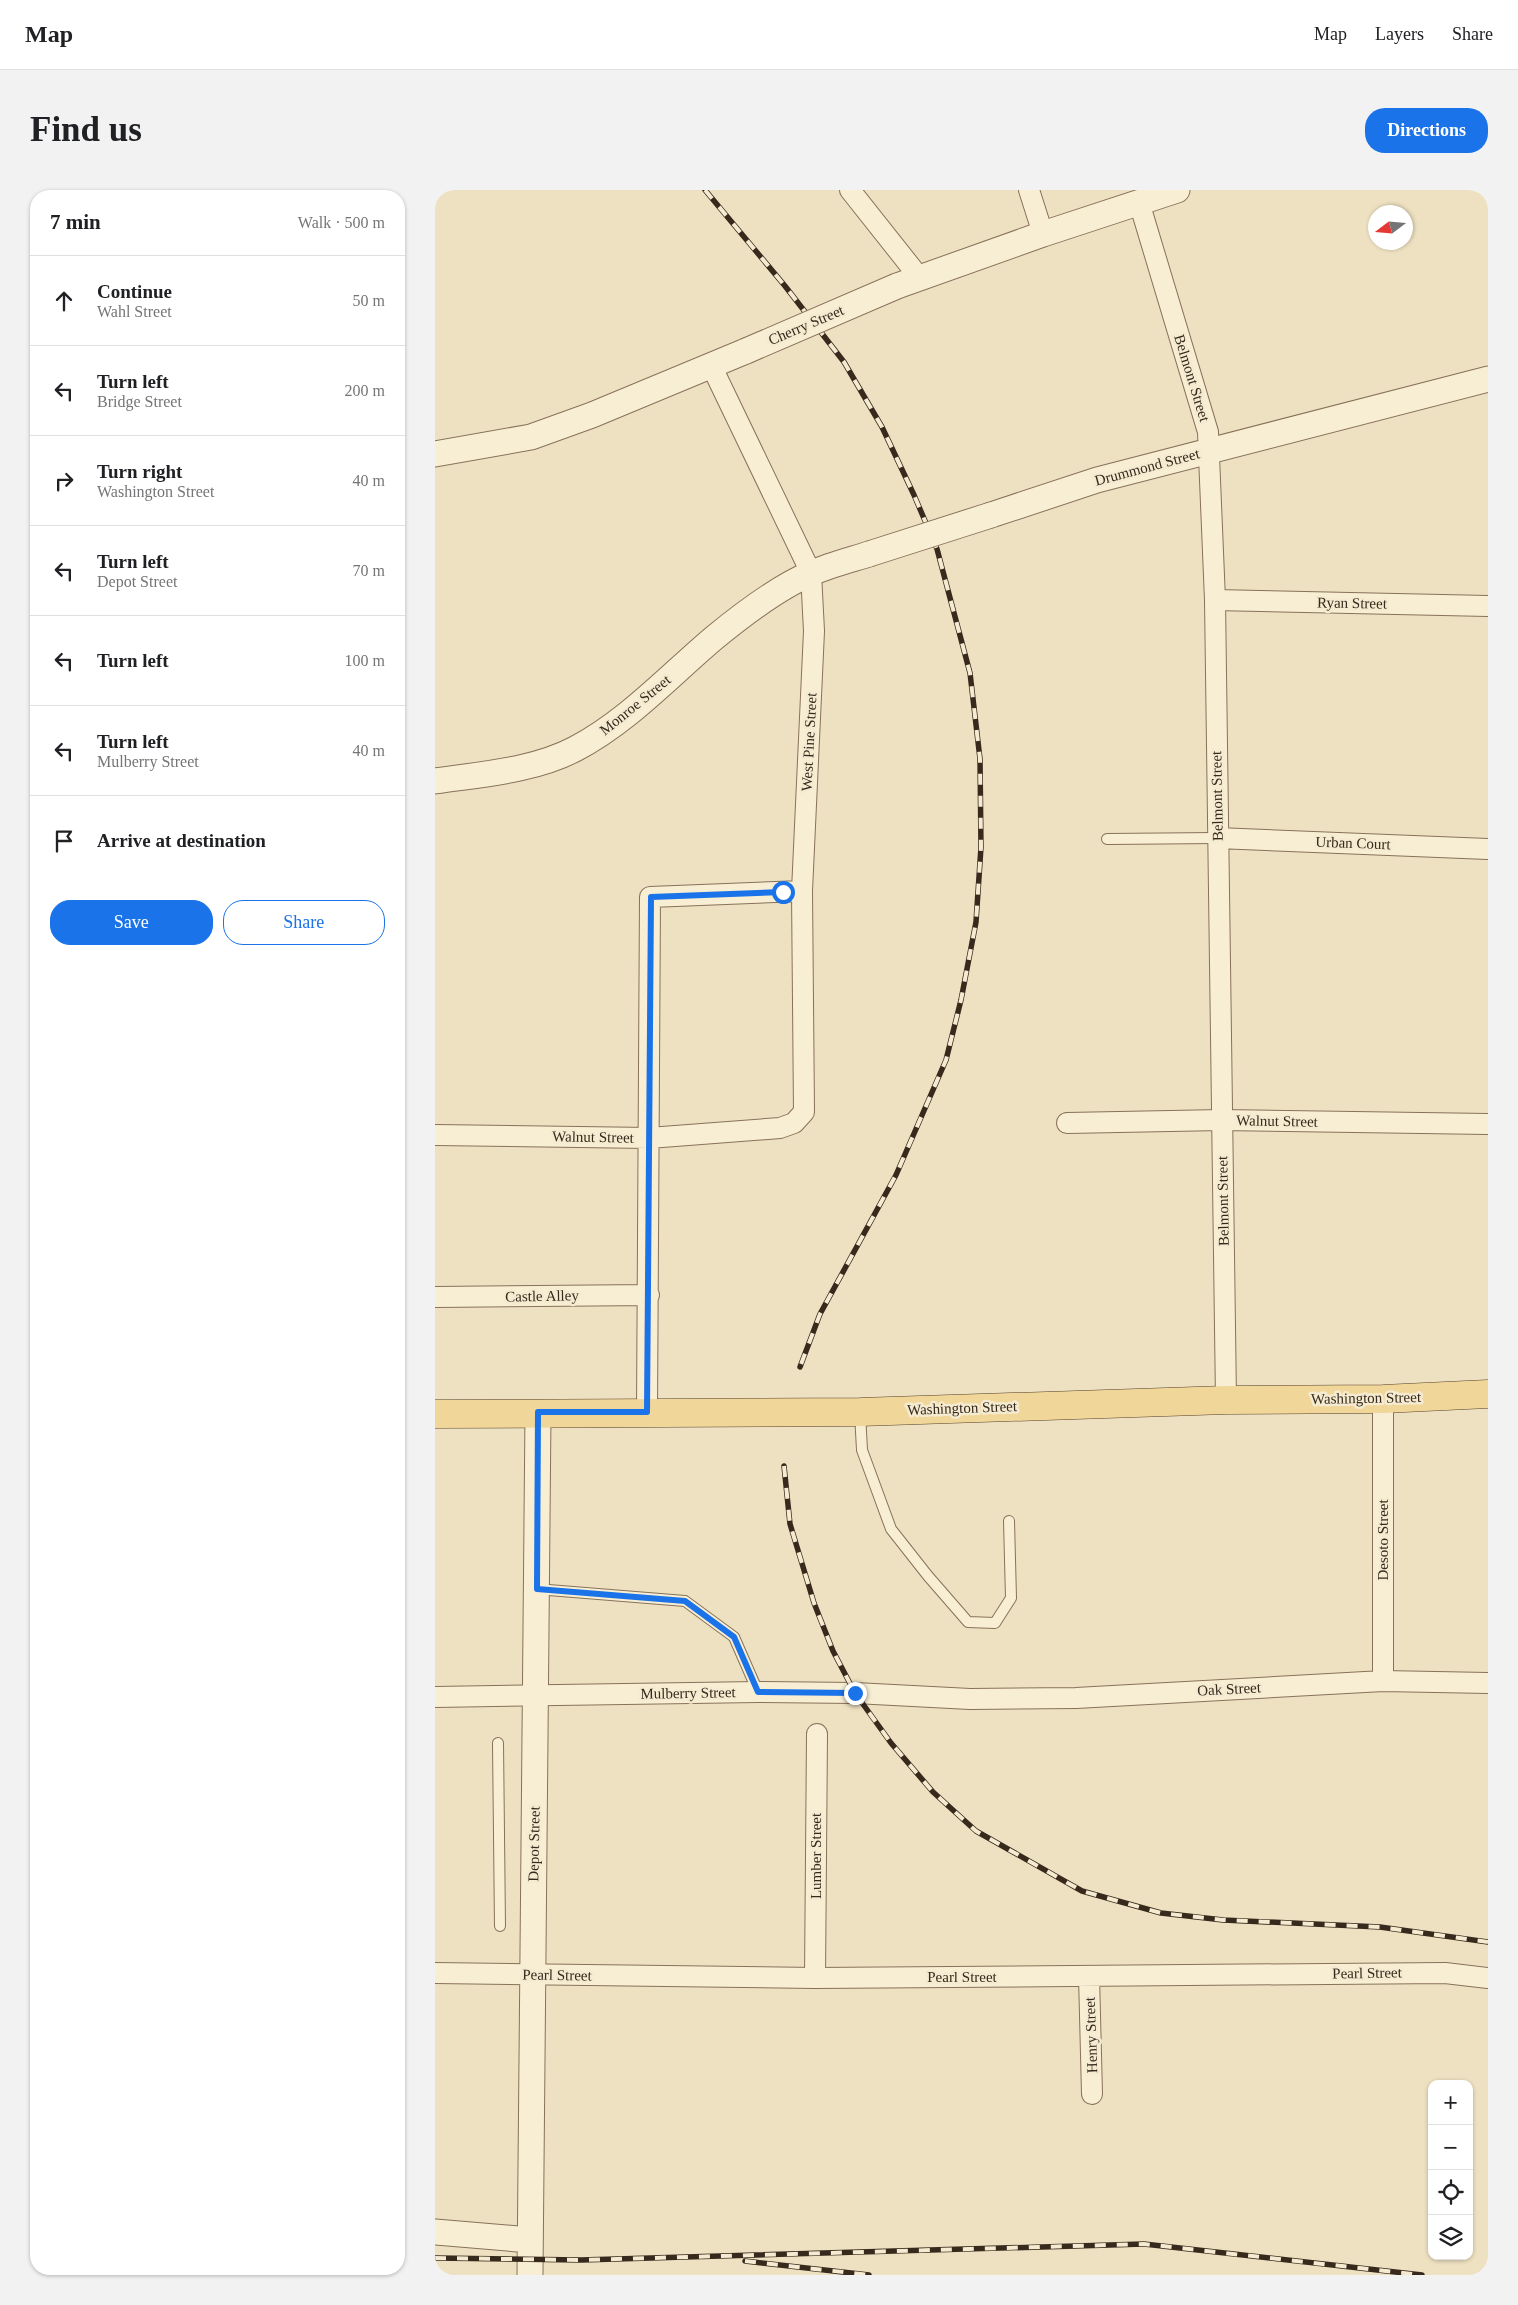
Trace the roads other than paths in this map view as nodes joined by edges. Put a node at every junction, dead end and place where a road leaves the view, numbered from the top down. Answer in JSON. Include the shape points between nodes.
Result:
{"nodes":[{"id":1,"x":850,"y":190,"type":"edge"},
{"id":2,"x":1029,"y":190,"type":"edge"},
{"id":3,"x":1177,"y":190,"type":"edge"},
{"id":4,"x":1139,"y":202,"type":"junction"},
{"id":5,"x":1043,"y":234,"type":"junction"},
{"id":6,"x":908,"y":282,"type":"junction"},
{"id":7,"x":711,"y":366,"type":"junction"},
{"id":8,"x":1488,"y":378,"type":"edge"},
{"id":9,"x":1209,"y":449,"type":"junction"},
{"id":10,"x":435,"y":454,"type":"edge"},
{"id":11,"x":811,"y":574,"type":"junction"},
{"id":12,"x":1215,"y":600,"type":"junction"},
{"id":13,"x":1488,"y":606,"type":"edge"},
{"id":14,"x":435,"y":781,"type":"edge"},
{"id":15,"x":1217,"y":838,"type":"junction"},
{"id":16,"x":1107,"y":839,"type":"dead end"},
{"id":17,"x":1488,"y":849,"type":"edge"},
{"id":18,"x":802,"y":891,"type":"junction"},
{"id":19,"x":1222,"y":1120,"type":"junction"},
{"id":20,"x":1067,"y":1123,"type":"dead end"},
{"id":21,"x":1488,"y":1124,"type":"edge"},
{"id":22,"x":780,"y":1128,"type":"joint"},
{"id":23,"x":435,"y":1136,"type":"edge"},
{"id":24,"x":649,"y":1138,"type":"junction"},
{"id":25,"x":649,"y":1295,"type":"junction"},
{"id":26,"x":435,"y":1297,"type":"edge"},
{"id":27,"x":1488,"y":1394,"type":"edge"},
{"id":28,"x":1226,"y":1400,"type":"junction"},
{"id":29,"x":1383,"y":1400,"type":"junction"},
{"id":30,"x":538,"y":1412,"type":"junction"},
{"id":31,"x":647,"y":1412,"type":"junction"},
{"id":32,"x":860,"y":1412,"type":"junction"},
{"id":33,"x":435,"y":1414,"type":"edge"},
{"id":34,"x":1009,"y":1520,"type":"dead end"},
{"id":35,"x":537,"y":1589,"type":"junction"},
{"id":36,"x":1383,"y":1681,"type":"junction"},
{"id":37,"x":1488,"y":1683,"type":"edge"},
{"id":38,"x":758,"y":1692,"type":"junction"},
{"id":39,"x":535,"y":1696,"type":"junction"},
{"id":40,"x":435,"y":1697,"type":"edge"},
{"id":41,"x":970,"y":1699,"type":"joint"},
{"id":42,"x":817,"y":1734,"type":"dead end"},
{"id":43,"x":498,"y":1743,"type":"dead end"},
{"id":44,"x":500,"y":1926,"type":"dead end"},
{"id":45,"x":435,"y":1973,"type":"edge"},
{"id":46,"x":533,"y":1975,"type":"junction"},
{"id":47,"x":1089,"y":1976,"type":"junction"},
{"id":48,"x":815,"y":1978,"type":"junction"},
{"id":49,"x":1488,"y":1978,"type":"edge"},
{"id":50,"x":1093,"y":2094,"type":"dead end"},
{"id":51,"x":435,"y":2232,"type":"edge"},
{"id":52,"x":530,"y":2240,"type":"junction"},
{"id":53,"x":530,"y":2275,"type":"edge"}],
"edges":[{"from":1,"to":6,"type":"street"},
{"from":2,"to":5,"type":"street"},
{"from":3,"to":4,"type":"street","name":"Cherry Street"},
{"from":4,"to":5,"type":"street","name":"Cherry Street"},
{"from":4,"to":9,"type":"street","name":"Belmont Street","via":[[1208,432]]},
{"from":5,"to":6,"type":"street","name":"Cherry Street"},
{"from":6,"to":7,"type":"street","name":"Cherry Street","bridge":true},
{"from":7,"to":10,"type":"street","name":"Cherry Street","via":[[531,437]]},
{"from":7,"to":11,"type":"street","name":"West Pine Street"},
{"from":8,"to":9,"type":"street","name":"Drummond Street"},
{"from":9,"to":11,"type":"street","name":"Drummond Street","bridge":true,"via":[[1097,480]]},
{"from":9,"to":12,"type":"street","name":"Belmont Street"},
{"from":11,"to":14,"type":"street","name":"Monroe Street","via":[[748,612],[631,711],[574,750],[524,766]]},
{"from":11,"to":18,"type":"street","name":"West Pine Street","via":[[814,631]]},
{"from":12,"to":13,"type":"street","name":"Ryan Street"},
{"from":12,"to":15,"type":"street","name":"Belmont Street"},
{"from":15,"to":16,"type":"lane"},
{"from":15,"to":17,"type":"street","name":"Urban Court"},
{"from":15,"to":19,"type":"street","name":"Belmont Street"},
{"from":18,"to":22,"type":"street","name":"West Pine Street","via":[[804,1112],[794,1123]]},
{"from":18,"to":24,"type":"street","via":[[651,897]]},
{"from":19,"to":20,"type":"street","name":"Walnut Street"},
{"from":19,"to":21,"type":"street","name":"Walnut Street"},
{"from":19,"to":28,"type":"street","name":"Belmont Street"},
{"from":22,"to":24,"type":"street","name":"Walnut Street"},
{"from":23,"to":24,"type":"street","name":"Walnut Street"},
{"from":24,"to":25,"type":"street"},
{"from":25,"to":26,"type":"street","name":"Castle Alley"},
{"from":25,"to":31,"type":"street"},
{"from":27,"to":29,"type":"main road","name":"Washington Street"},
{"from":28,"to":29,"type":"main road","name":"Washington Street"},
{"from":28,"to":32,"type":"main road","name":"Washington Street"},
{"from":29,"to":36,"type":"street","name":"Desoto Street"},
{"from":30,"to":31,"type":"main road","name":"Washington Street"},
{"from":30,"to":33,"type":"main road","name":"Washington Street"},
{"from":30,"to":35,"type":"street","name":"Depot Street"},
{"from":31,"to":32,"type":"main road","name":"Washington Street"},
{"from":32,"to":34,"type":"lane","via":[[862,1450],[891,1530],[968,1622],[995,1623],[1011,1598]]},
{"from":35,"to":38,"type":"lane","via":[[685,1601],[734,1637]]},
{"from":35,"to":39,"type":"street","name":"Depot Street"},
{"from":36,"to":37,"type":"street","name":"Oak Street"},
{"from":36,"to":41,"type":"street","name":"Oak Street","via":[[1076,1698]]},
{"from":38,"to":39,"type":"street","name":"Mulberry Street"},
{"from":38,"to":41,"type":"street","name":"Mulberry Street"},
{"from":39,"to":40,"type":"street","name":"Mulberry Street"},
{"from":39,"to":46,"type":"street","name":"Depot Street"},
{"from":42,"to":48,"type":"street","name":"Lumber Street"},
{"from":43,"to":44,"type":"lane"},
{"from":45,"to":46,"type":"street","name":"Pearl Street"},
{"from":46,"to":48,"type":"street","name":"Pearl Street"},
{"from":46,"to":52,"type":"street","name":"Depot Street"},
{"from":47,"to":48,"type":"street","name":"Pearl Street"},
{"from":47,"to":49,"type":"street","name":"Pearl Street","via":[[1445,1972]]},
{"from":47,"to":50,"type":"street","name":"Henry Street"},
{"from":51,"to":52,"type":"street"},
{"from":52,"to":53,"type":"street","name":"Depot Street"}]}
